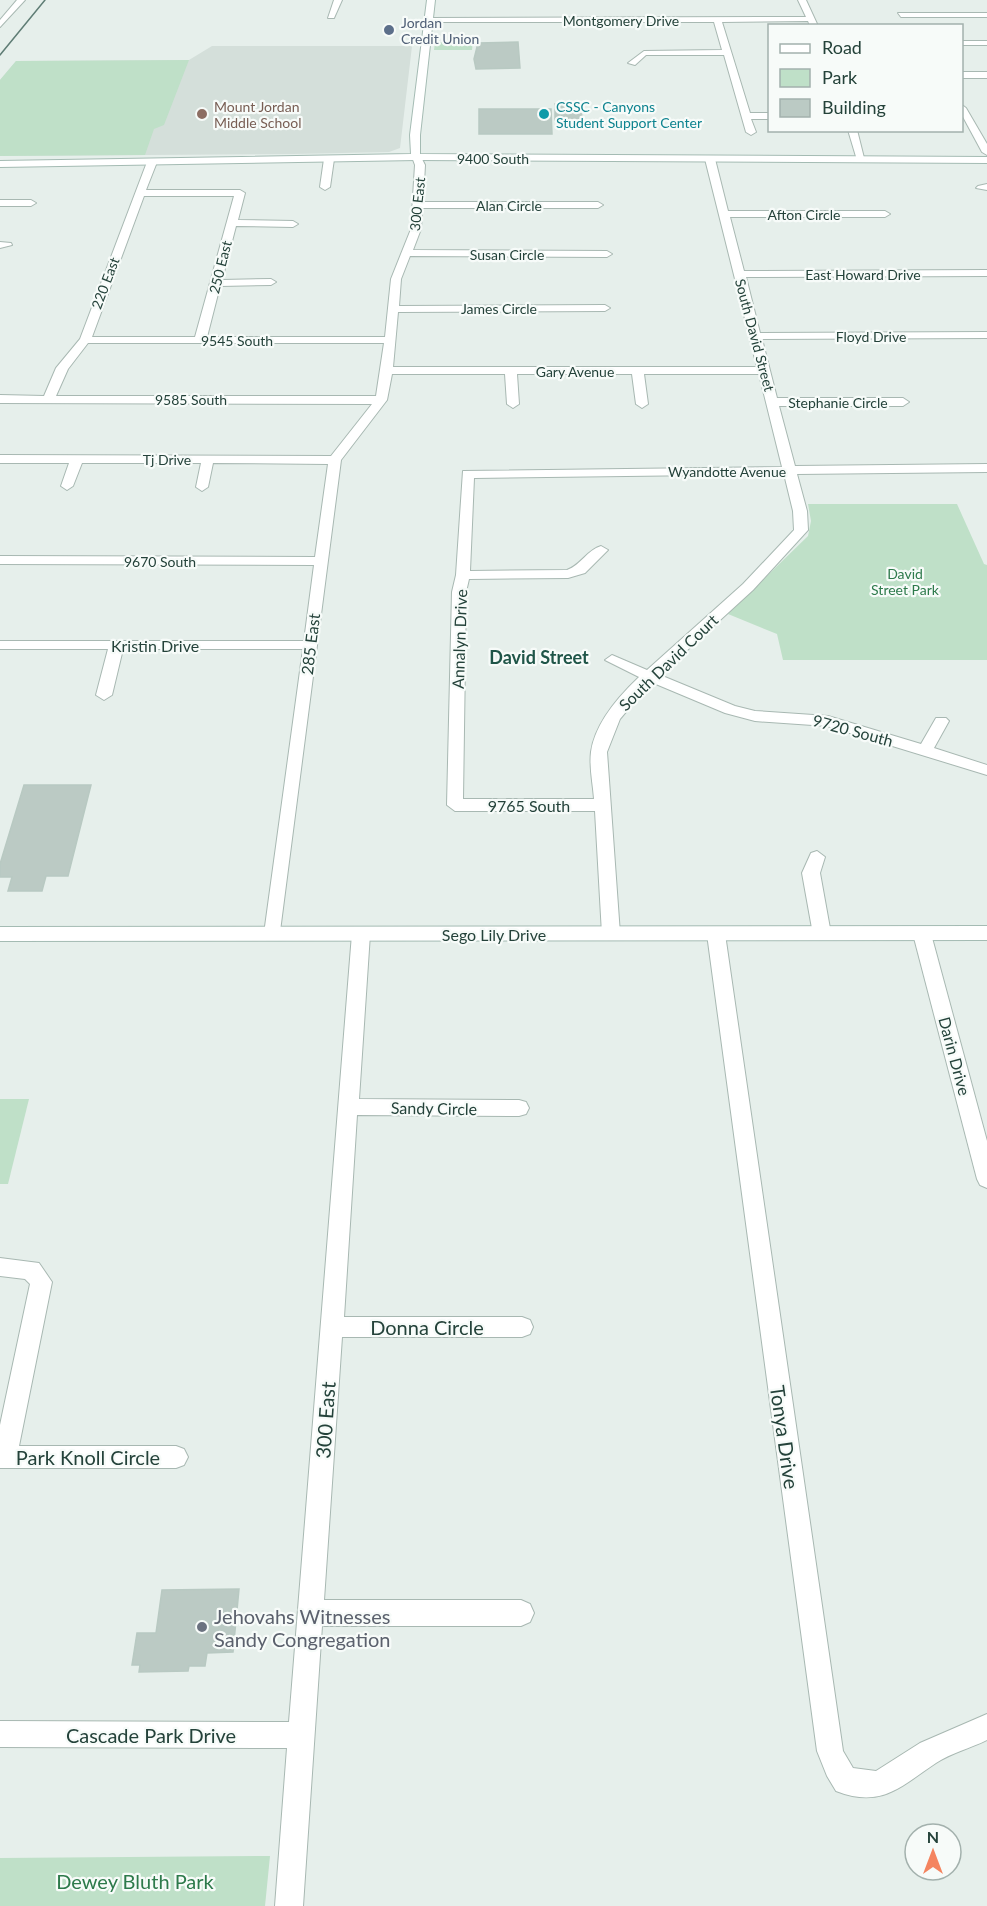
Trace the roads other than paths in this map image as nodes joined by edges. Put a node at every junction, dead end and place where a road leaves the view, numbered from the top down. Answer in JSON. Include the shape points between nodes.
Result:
{"nodes":[{"id":1,"x":21,"y":0,"type":"edge"},
{"id":2,"x":338,"y":0,"type":"edge"},
{"id":3,"x":431,"y":0,"type":"edge"},
{"id":4,"x":802,"y":0,"type":"edge"},
{"id":5,"x":987,"y":15,"type":"edge"},
{"id":6,"x":331,"y":16,"type":"dead end"},
{"id":7,"x":430,"y":20,"type":"junction"},
{"id":8,"x":717,"y":20,"type":"junction"},
{"id":9,"x":813,"y":22,"type":"edge"},
{"id":10,"x":906,"y":24,"type":"edge"},
{"id":11,"x":0,"y":25,"type":"edge"},
{"id":12,"x":963,"y":43,"type":"edge"},
{"id":13,"x":987,"y":43,"type":"edge"},
{"id":14,"x":727,"y":52,"type":"junction"},
{"id":15,"x":632,"y":63,"type":"dead end"},
{"id":16,"x":963,"y":75,"type":"edge"},
{"id":17,"x":987,"y":75,"type":"edge"},
{"id":18,"x":963,"y":110,"type":"edge"},
{"id":19,"x":747,"y":116,"type":"junction"},
{"id":20,"x":768,"y":116,"type":"edge"},
{"id":21,"x":751,"y":132,"type":"dead end"},
{"id":22,"x":853,"y":132,"type":"edge"},
{"id":23,"x":987,"y":152,"type":"edge"},
{"id":24,"x":417,"y":158,"type":"junction"},
{"id":25,"x":329,"y":159,"type":"junction"},
{"id":26,"x":710,"y":159,"type":"junction"},
{"id":27,"x":862,"y":160,"type":"junction"},
{"id":28,"x":987,"y":160,"type":"edge"},
{"id":29,"x":152,"y":162,"type":"junction"},
{"id":30,"x":0,"y":164,"type":"edge"},
{"id":31,"x":325,"y":187,"type":"dead end"},
{"id":32,"x":139,"y":194,"type":"junction"},
{"id":33,"x":0,"y":203,"type":"edge"},
{"id":34,"x":31,"y":203,"type":"dead end"},
{"id":35,"x":419,"y":205,"type":"junction"},
{"id":36,"x":598,"y":205,"type":"dead end"},
{"id":37,"x":724,"y":214,"type":"junction"},
{"id":38,"x":885,"y":214,"type":"dead end"},
{"id":39,"x":231,"y":223,"type":"junction"},
{"id":40,"x":293,"y":224,"type":"dead end"},
{"id":41,"x":407,"y":254,"type":"junction"},
{"id":42,"x":607,"y":254,"type":"dead end"},
{"id":43,"x":987,"y":273,"type":"edge"},
{"id":44,"x":739,"y":274,"type":"junction"},
{"id":45,"x":271,"y":282,"type":"dead end"},
{"id":46,"x":216,"y":283,"type":"junction"},
{"id":47,"x":605,"y":308,"type":"dead end"},
{"id":48,"x":393,"y":309,"type":"junction"},
{"id":49,"x":987,"y":335,"type":"edge"},
{"id":50,"x":754,"y":336,"type":"junction"},
{"id":51,"x":84,"y":340,"type":"junction"},
{"id":52,"x":200,"y":340,"type":"junction"},
{"id":53,"x":389,"y":340,"type":"junction"},
{"id":54,"x":764,"y":370,"type":"junction"},
{"id":55,"x":387,"y":371,"type":"junction"},
{"id":56,"x":511,"y":371,"type":"junction"},
{"id":57,"x":638,"y":371,"type":"junction"},
{"id":58,"x":0,"y":399,"type":"edge"},
{"id":59,"x":49,"y":399,"type":"junction"},
{"id":60,"x":381,"y":400,"type":"junction"},
{"id":61,"x":773,"y":402,"type":"junction"},
{"id":62,"x":903,"y":402,"type":"dead end"},
{"id":63,"x":513,"y":404,"type":"dead end"},
{"id":64,"x":642,"y":404,"type":"dead end"},
{"id":65,"x":0,"y":459,"type":"edge"},
{"id":66,"x":77,"y":459,"type":"junction"},
{"id":67,"x":208,"y":459,"type":"junction"},
{"id":68,"x":335,"y":459,"type":"junction"},
{"id":69,"x":987,"y":468,"type":"edge"},
{"id":70,"x":790,"y":471,"type":"junction"},
{"id":71,"x":468,"y":474,"type":"joint"},
{"id":72,"x":67,"y":486,"type":"dead end"},
{"id":73,"x":202,"y":487,"type":"dead end"},
{"id":74,"x":790,"y":544,"type":"joint"},
{"id":75,"x":602,"y":550,"type":"dead end"},
{"id":76,"x":0,"y":560,"type":"edge"},
{"id":77,"x":320,"y":561,"type":"junction"},
{"id":78,"x":463,"y":574,"type":"junction"},
{"id":79,"x":0,"y":645,"type":"edge"},
{"id":80,"x":117,"y":645,"type":"junction"},
{"id":81,"x":310,"y":645,"type":"junction"},
{"id":82,"x":612,"y":660,"type":"dead end"},
{"id":83,"x":650,"y":676,"type":"junction"},
{"id":84,"x":104,"y":695,"type":"dead end"},
{"id":85,"x":941,"y":721,"type":"dead end"},
{"id":86,"x":925,"y":751,"type":"junction"},
{"id":87,"x":987,"y":770,"type":"edge"},
{"id":88,"x":455,"y":804,"type":"joint"},
{"id":89,"x":603,"y":805,"type":"junction"},
{"id":90,"x":818,"y":857,"type":"dead end"},
{"id":91,"x":987,"y":933,"type":"edge"},
{"id":92,"x":0,"y":934,"type":"edge"},
{"id":93,"x":273,"y":934,"type":"junction"},
{"id":94,"x":362,"y":934,"type":"junction"},
{"id":95,"x":611,"y":934,"type":"junction"},
{"id":96,"x":716,"y":934,"type":"junction"},
{"id":97,"x":822,"y":934,"type":"junction"},
{"id":98,"x":922,"y":934,"type":"junction"},
{"id":99,"x":349,"y":1107,"type":"junction"},
{"id":100,"x":519,"y":1108,"type":"dead end"},
{"id":101,"x":987,"y":1179,"type":"edge"},
{"id":102,"x":0,"y":1268,"type":"edge"},
{"id":103,"x":332,"y":1327,"type":"junction"},
{"id":104,"x":522,"y":1327,"type":"dead end"},
{"id":105,"x":3,"y":1457,"type":"edge"},
{"id":106,"x":176,"y":1457,"type":"dead end"},
{"id":107,"x":311,"y":1613,"type":"junction"},
{"id":108,"x":521,"y":1613,"type":"dead end"},
{"id":109,"x":987,"y":1727,"type":"edge"},
{"id":110,"x":0,"y":1734,"type":"edge"},
{"id":111,"x":302,"y":1735,"type":"junction"},
{"id":112,"x":290,"y":1906,"type":"edge"}],
"edges":[{"from":1,"to":11,"type":"street"},
{"from":2,"to":6,"type":"street"},
{"from":3,"to":7,"type":"street","name":"300 East"},
{"from":4,"to":9,"type":"street"},
{"from":5,"to":10,"type":"street","via":[[899,11]]},
{"from":7,"to":8,"type":"street","name":"Montgomery Drive","via":[[533,24]]},
{"from":7,"to":24,"type":"street","name":"300 East","via":[[415,135]]},
{"from":8,"to":9,"type":"street","name":"Montgomery Drive"},
{"from":8,"to":14,"type":"street"},
{"from":12,"to":13,"type":"street"},
{"from":14,"to":15,"type":"street","via":[[644,53]]},
{"from":14,"to":19,"type":"street"},
{"from":16,"to":17,"type":"street"},
{"from":18,"to":23,"type":"street"},
{"from":19,"to":20,"type":"street"},
{"from":19,"to":21,"type":"street"},
{"from":22,"to":27,"type":"street"},
{"from":24,"to":25,"type":"street","name":"9400 South"},
{"from":24,"to":26,"type":"street","name":"9400 South"},
{"from":24,"to":35,"type":"street","name":"300 East"},
{"from":25,"to":29,"type":"street","name":"9400 South"},
{"from":25,"to":31,"type":"street"},
{"from":26,"to":27,"type":"street","name":"9400 South"},
{"from":26,"to":37,"type":"street","name":"South David Street"},
{"from":27,"to":28,"type":"street","name":"9400 South"},
{"from":29,"to":30,"type":"street","name":"9400 South"},
{"from":29,"to":32,"type":"street","name":"220 East"},
{"from":32,"to":39,"type":"street","name":"250 East","via":[[240,193]]},
{"from":32,"to":51,"type":"street","name":"220 East"},
{"from":33,"to":34,"type":"street"},
{"from":35,"to":36,"type":"street","name":"Alan Circle"},
{"from":35,"to":41,"type":"street","name":"300 East"},
{"from":37,"to":38,"type":"street","name":"Afton Circle"},
{"from":37,"to":44,"type":"street","name":"South David Street"},
{"from":39,"to":40,"type":"street"},
{"from":39,"to":46,"type":"street","name":"250 East"},
{"from":41,"to":42,"type":"street","name":"Susan Circle"},
{"from":41,"to":48,"type":"street","name":"300 East","via":[[396,279]]},
{"from":43,"to":44,"type":"street","name":"East Howard Drive"},
{"from":44,"to":50,"type":"street","name":"South David Street"},
{"from":45,"to":46,"type":"street"},
{"from":46,"to":52,"type":"street","name":"250 East"},
{"from":47,"to":48,"type":"street","name":"James Circle"},
{"from":48,"to":53,"type":"street","name":"300 East"},
{"from":49,"to":50,"type":"street","name":"Floyd Drive"},
{"from":50,"to":54,"type":"street","name":"South David Street"},
{"from":51,"to":52,"type":"street","name":"9545 South"},
{"from":51,"to":59,"type":"street","name":"220 East","via":[[62,368]]},
{"from":52,"to":53,"type":"street","name":"9545 South"},
{"from":53,"to":55,"type":"street","name":"300 East"},
{"from":54,"to":57,"type":"street","name":"Gary Avenue"},
{"from":54,"to":61,"type":"street","name":"South David Street"},
{"from":55,"to":56,"type":"street","name":"Gary Avenue"},
{"from":55,"to":60,"type":"street","name":"285 East"},
{"from":56,"to":57,"type":"street","name":"Gary Avenue"},
{"from":56,"to":63,"type":"street"},
{"from":57,"to":64,"type":"street"},
{"from":58,"to":59,"type":"street","name":"9585 South"},
{"from":59,"to":60,"type":"street","name":"9585 South"},
{"from":60,"to":68,"type":"street","name":"285 East"},
{"from":61,"to":62,"type":"street","name":"Stephanie Circle"},
{"from":61,"to":70,"type":"street","name":"South David Street"},
{"from":65,"to":66,"type":"street","name":"Tj Drive"},
{"from":66,"to":67,"type":"street","name":"Tj Drive"},
{"from":66,"to":72,"type":"street"},
{"from":67,"to":68,"type":"street","name":"Tj Drive"},
{"from":67,"to":73,"type":"street"},
{"from":68,"to":77,"type":"street","name":"285 East"},
{"from":69,"to":70,"type":"street","name":"Wyandotte Avenue"},
{"from":70,"to":71,"type":"street","name":"Wyandotte Avenue"},
{"from":70,"to":74,"type":"street","name":"South David Street","via":[[801,530]]},
{"from":71,"to":78,"type":"street","name":"Annalyn Drive"},
{"from":74,"to":83,"type":"street","name":"South David Court"},
{"from":75,"to":78,"type":"street","via":[[580,570],[568,574]]},
{"from":76,"to":77,"type":"street","name":"9670 South"},
{"from":77,"to":81,"type":"street","name":"285 East"},
{"from":78,"to":88,"type":"street","name":"Annalyn Drive","via":[[459,592]]},
{"from":79,"to":80,"type":"street","name":"Kristin Drive"},
{"from":80,"to":81,"type":"street","name":"Kristin Drive"},
{"from":80,"to":84,"type":"street"},
{"from":81,"to":93,"type":"street","name":"285 East"},
{"from":82,"to":83,"type":"street","name":"9720 South"},
{"from":83,"to":86,"type":"street","name":"9720 South","via":[[730,710],[755,716],[828,721]]},
{"from":83,"to":89,"type":"street","name":"South David Court","via":[[616,711],[602,740],[599,753]]},
{"from":85,"to":86,"type":"street"},
{"from":86,"to":87,"type":"street","name":"9720 South"},
{"from":88,"to":89,"type":"street","name":"9765 South"},
{"from":89,"to":95,"type":"street"},
{"from":90,"to":97,"type":"street","via":[[811,873]]},
{"from":91,"to":98,"type":"street","name":"Sego Lily Drive"},
{"from":92,"to":93,"type":"street","name":"Sego Lily Drive"},
{"from":93,"to":94,"type":"street","name":"Sego Lily Drive"},
{"from":94,"to":95,"type":"street","name":"Sego Lily Drive"},
{"from":94,"to":99,"type":"street","name":"300 East"},
{"from":95,"to":96,"type":"street","name":"Sego Lily Drive"},
{"from":96,"to":97,"type":"street","name":"Sego Lily Drive"},
{"from":96,"to":109,"type":"street","name":"Tonya Drive","via":[[830,1751],[846,1781],[876,1785],[890,1780],[929,1752]]},
{"from":97,"to":98,"type":"street","name":"Sego Lily Drive"},
{"from":98,"to":101,"type":"street","name":"Darin Drive"},
{"from":99,"to":100,"type":"street","name":"Sandy Circle"},
{"from":99,"to":103,"type":"street","name":"300 East"},
{"from":102,"to":105,"type":"street","via":[[32,1270],[41,1282]]},
{"from":103,"to":104,"type":"street","name":"Donna Circle"},
{"from":103,"to":107,"type":"street","name":"300 East"},
{"from":105,"to":106,"type":"street","name":"Park Knoll Circle"},
{"from":107,"to":108,"type":"street"},
{"from":107,"to":111,"type":"street","name":"300 East"},
{"from":110,"to":111,"type":"street","name":"Cascade Park Drive"},
{"from":111,"to":112,"type":"street","name":"300 East"}]}
